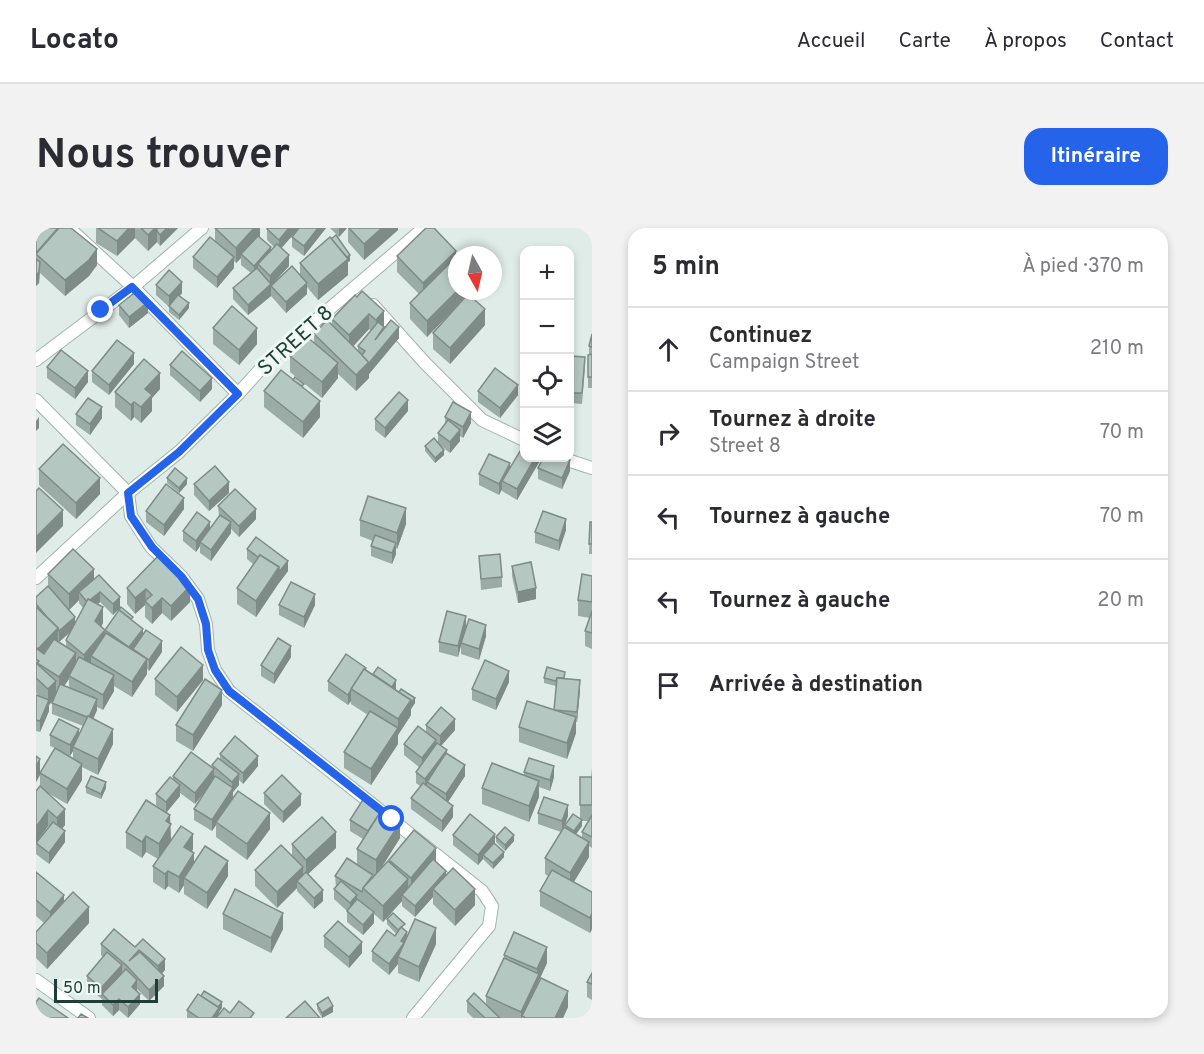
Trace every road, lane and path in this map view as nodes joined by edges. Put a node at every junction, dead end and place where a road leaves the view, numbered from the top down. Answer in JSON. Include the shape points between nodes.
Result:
{"nodes":[{"id":1,"x":69,"y":228,"type":"edge"},
{"id":2,"x":202,"y":228,"type":"edge"},
{"id":3,"x":424,"y":228,"type":"edge"},
{"id":4,"x":356,"y":286,"type":"junction"},
{"id":5,"x":132,"y":287,"type":"junction"},
{"id":6,"x":36,"y":360,"type":"edge"},
{"id":7,"x":238,"y":394,"type":"junction"},
{"id":8,"x":36,"y":400,"type":"edge"},
{"id":9,"x":520,"y":438,"type":"edge"},
{"id":10,"x":571,"y":462,"type":"edge"},
{"id":11,"x":592,"y":468,"type":"edge"},
{"id":12,"x":128,"y":493,"type":"junction"},
{"id":13,"x":36,"y":578,"type":"edge"},
{"id":14,"x":36,"y":980,"type":"edge"},
{"id":15,"x":89,"y":1018,"type":"edge"},
{"id":16,"x":413,"y":1018,"type":"edge"}],
"edges":[{"from":1,"to":5,"type":"street"},
{"from":2,"to":5,"type":"street"},
{"from":3,"to":4,"type":"street","name":"STREET 8"},
{"from":4,"to":7,"type":"street","name":"STREET 8","via":[[266,363]]},
{"from":4,"to":9,"type":"street","via":[[482,420]]},
{"from":5,"to":6,"type":"street"},
{"from":5,"to":7,"type":"street"},
{"from":7,"to":12,"type":"street","name":"STREET 8","via":[[179,452]]},
{"from":8,"to":12,"type":"street"},
{"from":10,"to":11,"type":"street"},
{"from":12,"to":13,"type":"street","name":"STREET 8"},
{"from":12,"to":16,"type":"street","via":[[131,516],[152,547],[198,599],[206,624],[208,650],[229,691],[482,891],[492,906],[489,926]]},
{"from":14,"to":15,"type":"street"}]}
